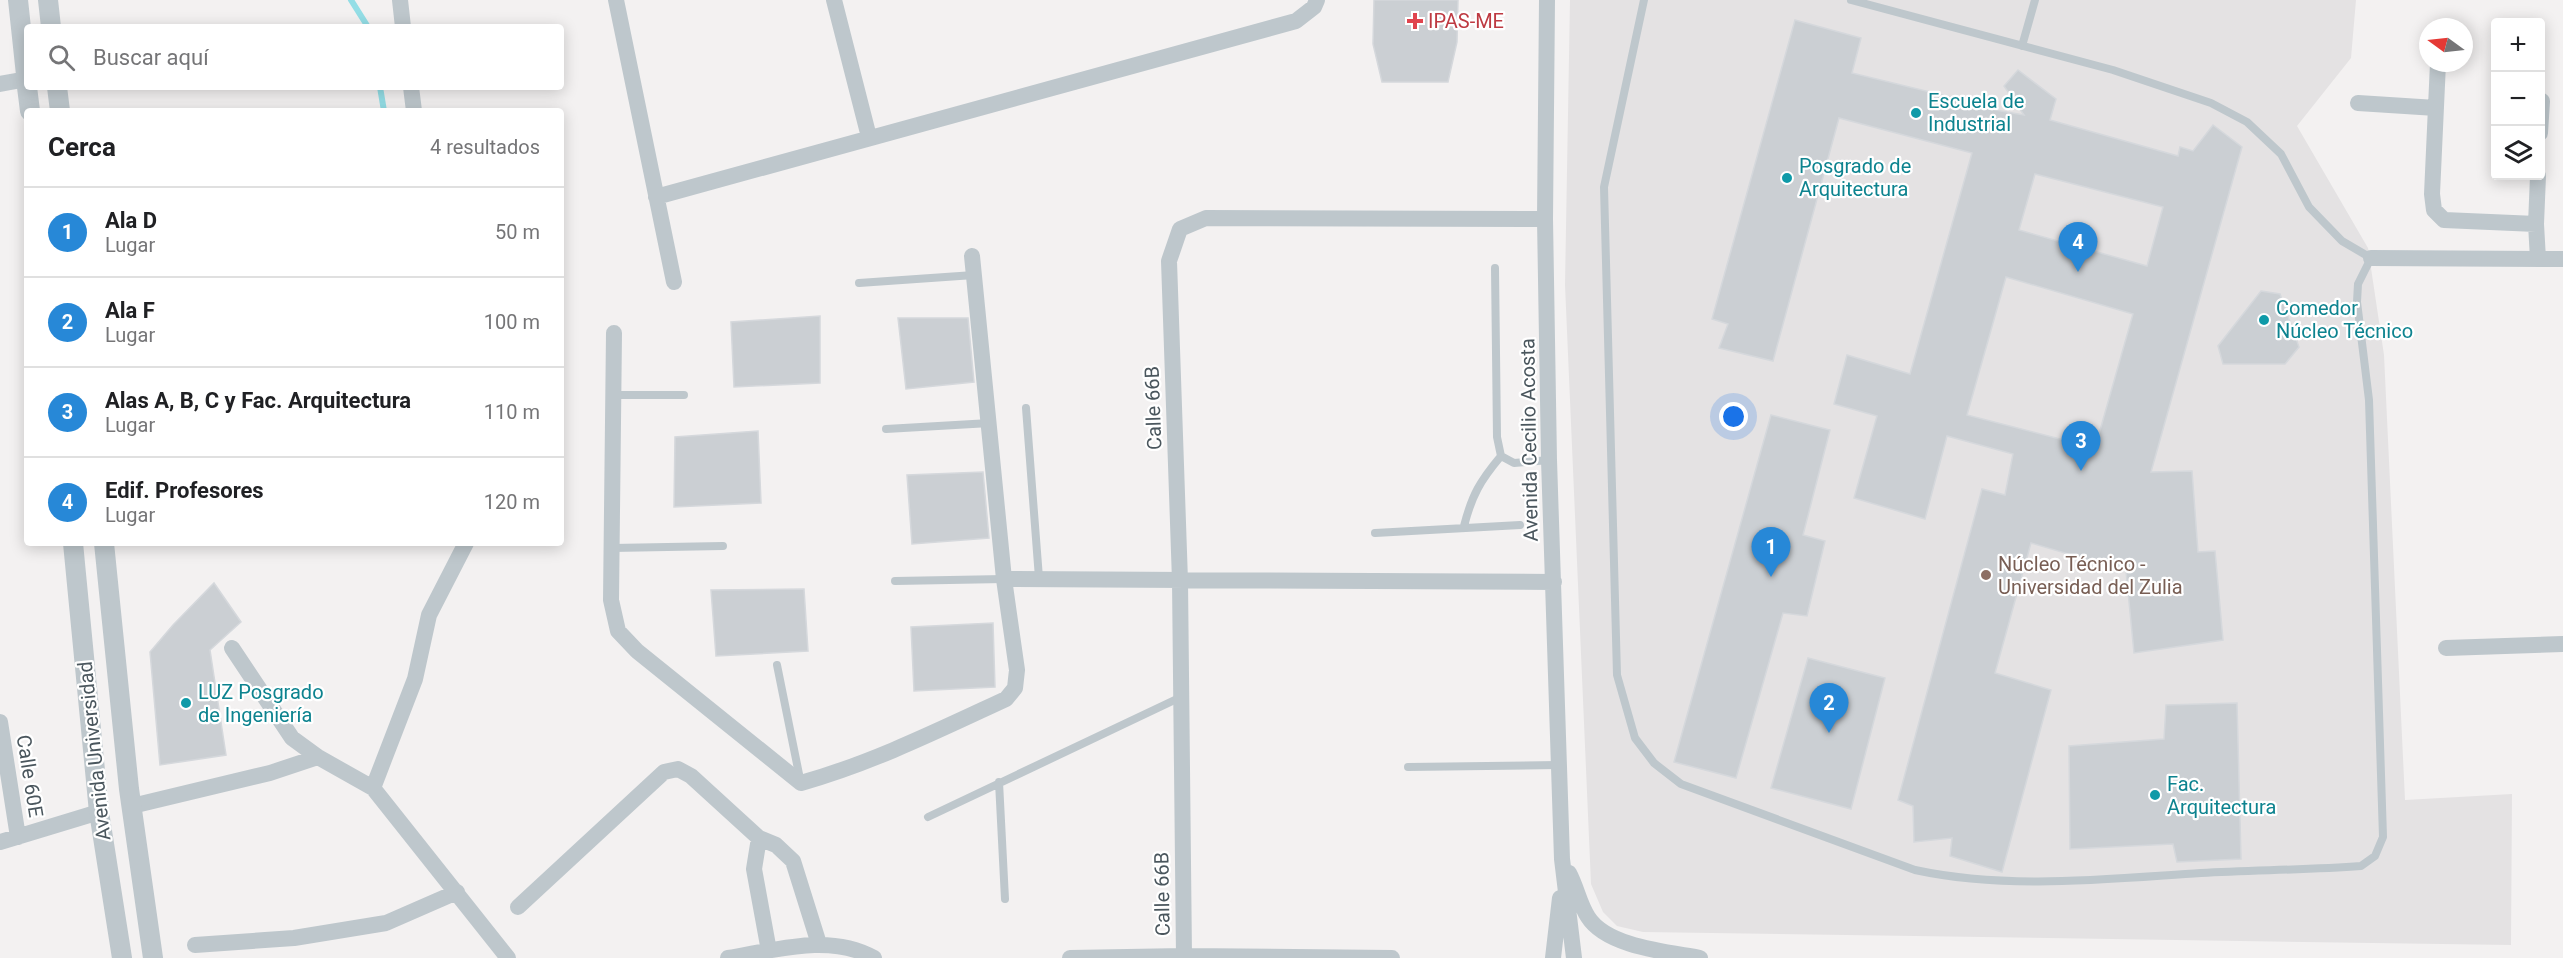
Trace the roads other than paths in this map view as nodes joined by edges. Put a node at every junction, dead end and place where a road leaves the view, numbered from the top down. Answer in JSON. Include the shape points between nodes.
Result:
{"nodes":[{"id":1,"x":18,"y":0,"type":"edge"},
{"id":2,"x":48,"y":0,"type":"edge"},
{"id":3,"x":400,"y":0,"type":"edge"},
{"id":4,"x":616,"y":0,"type":"edge"},
{"id":5,"x":834,"y":0,"type":"edge"},
{"id":6,"x":1317,"y":0,"type":"edge"},
{"id":7,"x":1547,"y":0,"type":"edge"},
{"id":8,"x":1644,"y":0,"type":"edge"},
{"id":9,"x":1851,"y":0,"type":"edge"},
{"id":10,"x":2035,"y":0,"type":"edge"},
{"id":11,"x":51,"y":24,"type":"edge"},
{"id":12,"x":403,"y":24,"type":"edge"},
{"id":13,"x":2022,"y":46,"type":"junction"},
{"id":14,"x":24,"y":55,"type":"edge"},
{"id":15,"x":2438,"y":72,"type":"edge"},
{"id":16,"x":24,"y":82,"type":"edge"},
{"id":17,"x":0,"y":84,"type":"edge"},
{"id":18,"x":28,"y":90,"type":"edge"},
{"id":19,"x":57,"y":90,"type":"edge"},
{"id":20,"x":411,"y":90,"type":"edge"},
{"id":21,"x":2358,"y":103,"type":"dead end"},
{"id":22,"x":30,"y":108,"type":"edge"},
{"id":23,"x":60,"y":108,"type":"edge"},
{"id":24,"x":414,"y":108,"type":"edge"},
{"id":25,"x":2436,"y":108,"type":"junction"},
{"id":26,"x":869,"y":137,"type":"junction"},
{"id":27,"x":2538,"y":180,"type":"edge"},
{"id":28,"x":656,"y":197,"type":"junction"},
{"id":29,"x":1545,"y":219,"type":"junction"},
{"id":30,"x":2536,"y":224,"type":"junction"},
{"id":31,"x":972,"y":256,"type":"dead end"},
{"id":32,"x":2371,"y":258,"type":"junction"},
{"id":33,"x":2538,"y":259,"type":"junction"},
{"id":34,"x":2563,"y":260,"type":"edge"},
{"id":35,"x":1495,"y":268,"type":"dead end"},
{"id":36,"x":974,"y":274,"type":"junction"},
{"id":37,"x":674,"y":282,"type":"dead end"},
{"id":38,"x":859,"y":283,"type":"dead end"},
{"id":39,"x":614,"y":333,"type":"dead end"},
{"id":40,"x":614,"y":395,"type":"junction"},
{"id":41,"x":684,"y":395,"type":"dead end"},
{"id":42,"x":1026,"y":408,"type":"dead end"},
{"id":43,"x":990,"y":423,"type":"junction"},
{"id":44,"x":886,"y":429,"type":"dead end"},
{"id":45,"x":1501,"y":456,"type":"junction"},
{"id":46,"x":1549,"y":460,"type":"junction"},
{"id":47,"x":1520,"y":525,"type":"dead end"},
{"id":48,"x":1464,"y":526,"type":"junction"},
{"id":49,"x":1375,"y":533,"type":"dead end"},
{"id":50,"x":73,"y":546,"type":"edge"},
{"id":51,"x":104,"y":546,"type":"edge"},
{"id":52,"x":454,"y":546,"type":"edge"},
{"id":53,"x":464,"y":546,"type":"edge"},
{"id":54,"x":723,"y":546,"type":"dead end"},
{"id":55,"x":612,"y":548,"type":"junction"},
{"id":56,"x":451,"y":572,"type":"junction"},
{"id":57,"x":1039,"y":578,"type":"junction"},
{"id":58,"x":1004,"y":579,"type":"junction"},
{"id":59,"x":895,"y":580,"type":"dead end"},
{"id":60,"x":1180,"y":581,"type":"junction"},
{"id":61,"x":1554,"y":582,"type":"junction"},
{"id":62,"x":2563,"y":644,"type":"edge"},
{"id":63,"x":232,"y":648,"type":"dead end"},
{"id":64,"x":2446,"y":648,"type":"dead end"},
{"id":65,"x":777,"y":665,"type":"dead end"},
{"id":66,"x":1181,"y":697,"type":"junction"},
{"id":67,"x":0,"y":722,"type":"edge"},
{"id":68,"x":318,"y":757,"type":"junction"},
{"id":69,"x":1558,"y":765,"type":"junction"},
{"id":70,"x":1408,"y":767,"type":"dead end"},
{"id":71,"x":999,"y":782,"type":"junction"},
{"id":72,"x":801,"y":783,"type":"junction"},
{"id":73,"x":373,"y":788,"type":"junction"},
{"id":74,"x":132,"y":806,"type":"junction"},
{"id":75,"x":99,"y":812,"type":"junction"},
{"id":76,"x":928,"y":817,"type":"dead end"},
{"id":77,"x":18,"y":837,"type":"junction"},
{"id":78,"x":759,"y":838,"type":"junction"},
{"id":79,"x":0,"y":842,"type":"edge"},
{"id":80,"x":1562,"y":859,"type":"junction"},
{"id":81,"x":1563,"y":879,"type":"junction"},
{"id":82,"x":457,"y":892,"type":"junction"},
{"id":83,"x":1005,"y":899,"type":"dead end"},
{"id":84,"x":518,"y":906,"type":"dead end"},
{"id":85,"x":819,"y":944,"type":"junction"},
{"id":86,"x":195,"y":945,"type":"dead end"},
{"id":87,"x":769,"y":951,"type":"junction"},
{"id":88,"x":1184,"y":956,"type":"junction"},
{"id":89,"x":122,"y":958,"type":"edge"},
{"id":90,"x":153,"y":958,"type":"edge"},
{"id":91,"x":508,"y":958,"type":"edge"},
{"id":92,"x":728,"y":958,"type":"edge"},
{"id":93,"x":874,"y":958,"type":"edge"},
{"id":94,"x":1070,"y":958,"type":"edge"},
{"id":95,"x":1392,"y":958,"type":"edge"},
{"id":96,"x":1553,"y":958,"type":"edge"},
{"id":97,"x":1574,"y":958,"type":"edge"},
{"id":98,"x":1700,"y":958,"type":"edge"}],
"edges":[{"from":1,"to":14,"type":"street"},
{"from":2,"to":11,"type":"street"},
{"from":3,"to":12,"type":"street"},
{"from":4,"to":28,"type":"street"},
{"from":5,"to":26,"type":"street"},
{"from":6,"to":26,"type":"street","via":[[1296,21]]},
{"from":7,"to":29,"type":"street","name":"Avenida Cecilio Acosta"},
{"from":8,"to":32,"type":"lane","via":[[1604,187],[1617,675],[1635,738],[1654,764],[1681,784],[1915,870],[1983,880],[2119,879],[2361,866],[2375,856],[2383,837],[2373,506],[2369,400],[2357,302],[2358,284]]},
{"from":9,"to":13,"type":"lane"},
{"from":10,"to":13,"type":"lane"},
{"from":13,"to":32,"type":"lane","via":[[2114,70],[2211,103],[2247,122],[2281,154],[2310,207],[2342,241]]},
{"from":15,"to":25,"type":"street"},
{"from":16,"to":17,"type":"street"},
{"from":18,"to":22,"type":"street"},
{"from":19,"to":23,"type":"street"},
{"from":20,"to":24,"type":"street"},
{"from":21,"to":25,"type":"street"},
{"from":25,"to":30,"type":"street","via":[[2434,210],[2444,220]]},
{"from":26,"to":28,"type":"street"},
{"from":27,"to":30,"type":"street"},
{"from":28,"to":37,"type":"street"},
{"from":29,"to":46,"type":"street","name":"Avenida Cecilio Acosta"},
{"from":29,"to":60,"type":"street","name":"Calle 66B","via":[[1206,218],[1180,229],[1169,261]]},
{"from":30,"to":33,"type":"street"},
{"from":31,"to":36,"type":"street"},
{"from":32,"to":33,"type":"street"},
{"from":33,"to":34,"type":"street"},
{"from":35,"to":45,"type":"lane","via":[[1497,437]]},
{"from":36,"to":38,"type":"lane"},
{"from":36,"to":43,"type":"street"},
{"from":39,"to":40,"type":"street"},
{"from":40,"to":41,"type":"lane"},
{"from":40,"to":55,"type":"street"},
{"from":42,"to":57,"type":"lane"},
{"from":43,"to":44,"type":"lane"},
{"from":43,"to":58,"type":"street"},
{"from":45,"to":46,"type":"lane","via":[[1514,463]]},
{"from":45,"to":48,"type":"lane","via":[[1481,479]]},
{"from":46,"to":61,"type":"street","name":"Avenida Cecilio Acosta"},
{"from":47,"to":48,"type":"lane"},
{"from":48,"to":49,"type":"lane"},
{"from":50,"to":75,"type":"street","name":"Avenida Universidad"},
{"from":51,"to":74,"type":"street","name":"Avenida Universidad"},
{"from":52,"to":56,"type":"street"},
{"from":53,"to":56,"type":"street"},
{"from":54,"to":55,"type":"lane"},
{"from":55,"to":72,"type":"street","via":[[611,600],[618,631]]},
{"from":56,"to":73,"type":"street","via":[[429,615],[415,679]]},
{"from":57,"to":58,"type":"street"},
{"from":57,"to":60,"type":"street"},
{"from":58,"to":59,"type":"lane"},
{"from":58,"to":72,"type":"street","via":[[1017,670],[1015,688],[1006,699],[922,738]]},
{"from":60,"to":61,"type":"street"},
{"from":60,"to":66,"type":"street","name":"Calle 66B"},
{"from":61,"to":69,"type":"street","name":"Avenida Cecilio Acosta"},
{"from":62,"to":64,"type":"street"},
{"from":63,"to":68,"type":"street","via":[[292,738]]},
{"from":65,"to":72,"type":"lane"},
{"from":66,"to":71,"type":"lane"},
{"from":66,"to":88,"type":"street","name":"Calle 66B"},
{"from":67,"to":77,"type":"street","name":"Calle 60E"},
{"from":68,"to":73,"type":"street"},
{"from":68,"to":74,"type":"street","via":[[270,773]]},
{"from":69,"to":70,"type":"lane"},
{"from":69,"to":80,"type":"street","name":"Avenida Cecilio Acosta"},
{"from":71,"to":76,"type":"lane"},
{"from":71,"to":83,"type":"lane"},
{"from":73,"to":82,"type":"street"},
{"from":74,"to":90,"type":"street","name":"Avenida Universidad"},
{"from":75,"to":77,"type":"street"},
{"from":75,"to":89,"type":"street","name":"Avenida Universidad"},
{"from":77,"to":79,"type":"street"},
{"from":78,"to":84,"type":"street","via":[[691,776],[678,769],[664,772]]},
{"from":78,"to":85,"type":"street","via":[[776,845],[793,861]]},
{"from":78,"to":87,"type":"street","via":[[754,869]]},
{"from":80,"to":81,"type":"street","name":"Avenida Cecilio Acosta"},
{"from":80,"to":98,"type":"street","via":[[1589,919],[1608,935]]},
{"from":81,"to":96,"type":"street","name":"Avenida Cecilio Acosta"},
{"from":81,"to":97,"type":"street","name":"Avenida Cecilio Acosta"},
{"from":82,"to":86,"type":"street","via":[[386,923],[294,938]]},
{"from":82,"to":91,"type":"street"},
{"from":85,"to":87,"type":"street"},
{"from":85,"to":93,"type":"street","via":[[859,949]]},
{"from":87,"to":92,"type":"street"},
{"from":88,"to":94,"type":"street"},
{"from":88,"to":95,"type":"street"}]}
